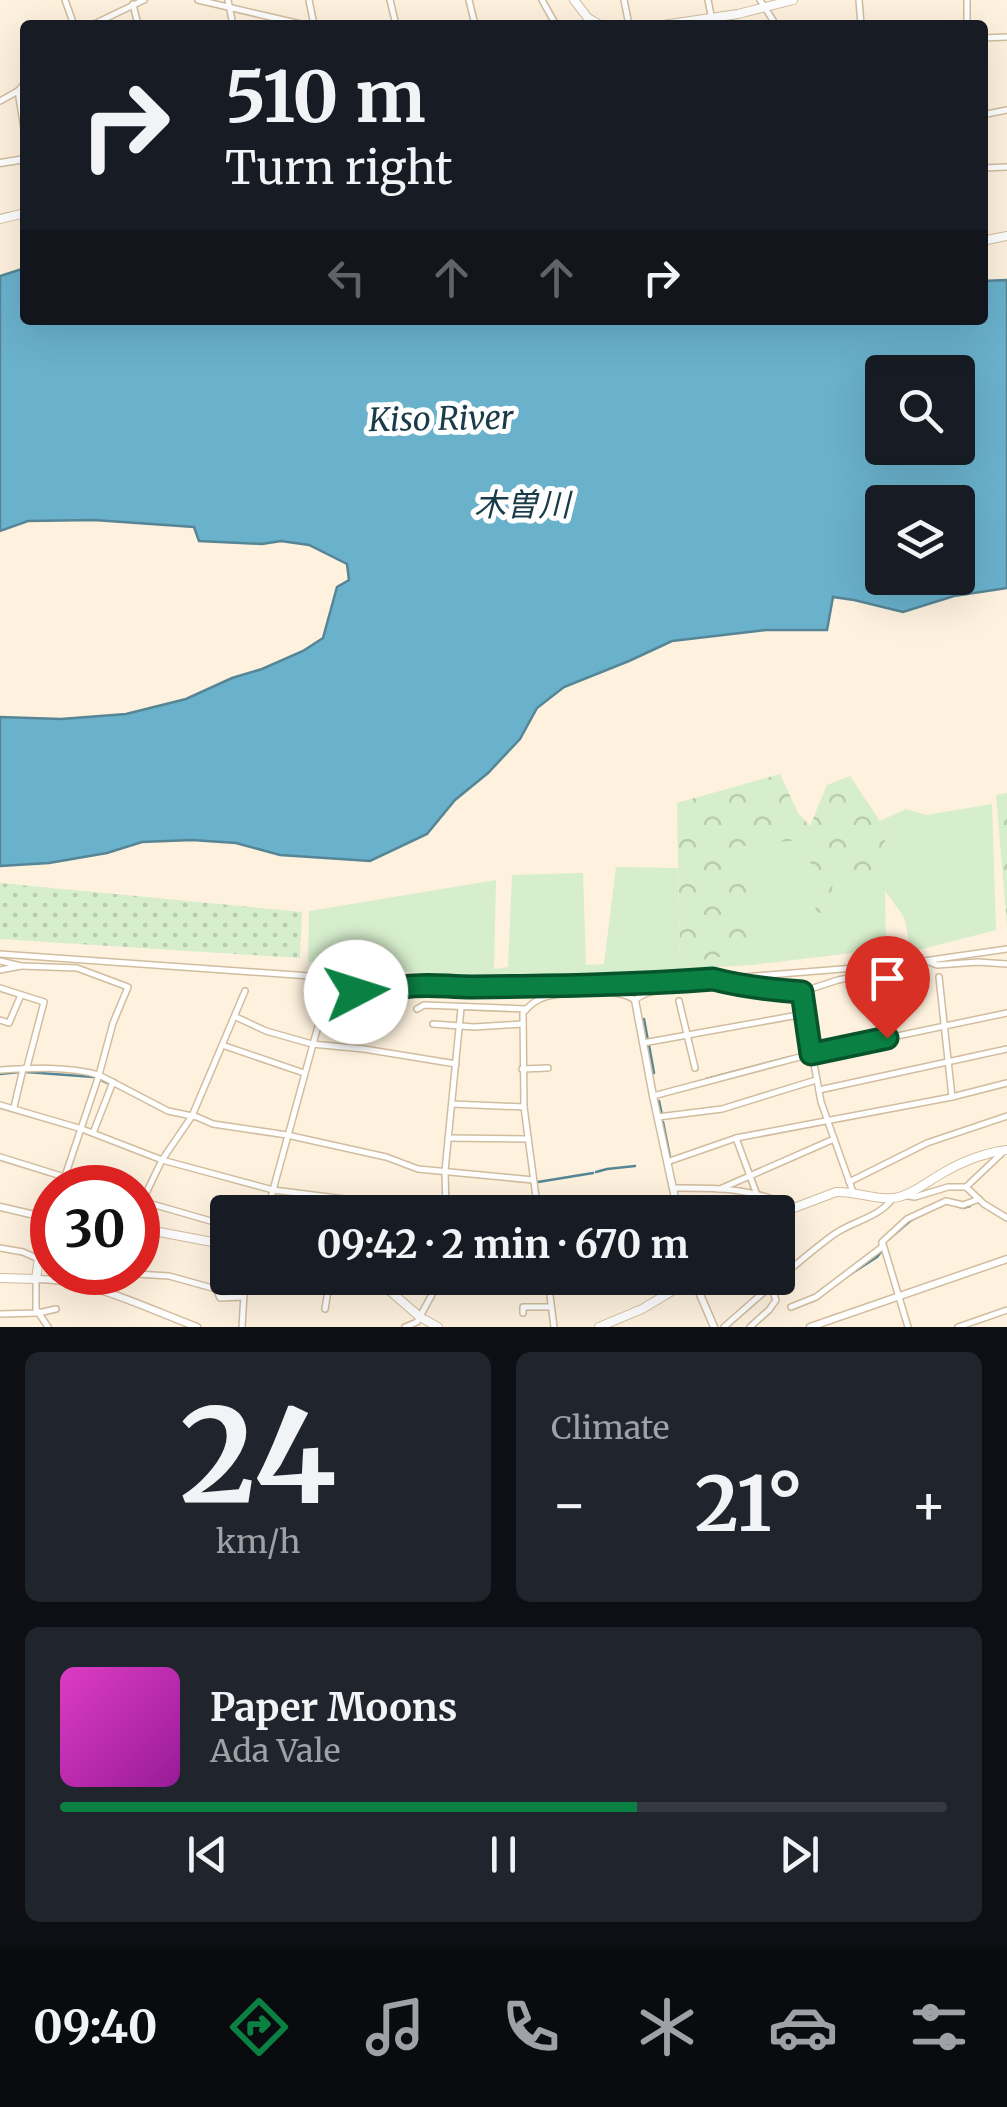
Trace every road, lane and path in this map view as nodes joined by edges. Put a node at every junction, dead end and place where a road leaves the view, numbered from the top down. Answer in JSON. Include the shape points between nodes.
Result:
{"nodes":[{"id":1,"x":144,"y":0,"type":"edge"},
{"id":2,"x":198,"y":0,"type":"edge"},
{"id":3,"x":574,"y":0,"type":"edge"},
{"id":4,"x":794,"y":0,"type":"edge"},
{"id":5,"x":124,"y":4,"type":"edge"},
{"id":6,"x":133,"y":4,"type":"junction"},
{"id":7,"x":229,"y":4,"type":"edge"},
{"id":8,"x":763,"y":4,"type":"edge"},
{"id":9,"x":100,"y":20,"type":"edge"},
{"id":10,"x":137,"y":20,"type":"edge"},
{"id":11,"x":287,"y":20,"type":"edge"},
{"id":12,"x":591,"y":20,"type":"edge"},
{"id":13,"x":718,"y":20,"type":"edge"},
{"id":14,"x":20,"y":89,"type":"edge"},
{"id":15,"x":18,"y":91,"type":"junction"},
{"id":16,"x":0,"y":101,"type":"edge"},
{"id":17,"x":20,"y":104,"type":"edge"},
{"id":18,"x":1007,"y":949,"type":"edge"},
{"id":19,"x":0,"y":958,"type":"edge"},
{"id":20,"x":926,"y":961,"type":"junction"},
{"id":21,"x":1007,"y":964,"type":"edge"},
{"id":22,"x":888,"y":965,"type":"junction"},
{"id":23,"x":20,"y":966,"type":"junction"},
{"id":24,"x":0,"y":970,"type":"edge"},
{"id":25,"x":939,"y":977,"type":"dead end"},
{"id":26,"x":713,"y":979,"type":"junction"},
{"id":27,"x":683,"y":981,"type":"junction"},
{"id":28,"x":413,"y":984,"type":"junction"},
{"id":29,"x":581,"y":986,"type":"junction"},
{"id":30,"x":0,"y":990,"type":"edge"},
{"id":31,"x":245,"y":991,"type":"dead end"},
{"id":32,"x":802,"y":992,"type":"junction"},
{"id":33,"x":21,"y":994,"type":"junction"},
{"id":34,"x":635,"y":1000,"type":"junction"},
{"id":35,"x":679,"y":1002,"type":"dead end"},
{"id":36,"x":461,"y":1008,"type":"junction"},
{"id":37,"x":418,"y":1009,"type":"dead end"},
{"id":38,"x":526,"y":1010,"type":"junction"},
{"id":39,"x":1007,"y":1013,"type":"edge"},
{"id":40,"x":804,"y":1014,"type":"junction"},
{"id":41,"x":234,"y":1017,"type":"junction"},
{"id":42,"x":0,"y":1020,"type":"edge"},
{"id":43,"x":433,"y":1024,"type":"dead end"},
{"id":44,"x":523,"y":1024,"type":"junction"},
{"id":45,"x":460,"y":1026,"type":"junction"},
{"id":46,"x":944,"y":1026,"type":"junction"},
{"id":47,"x":686,"y":1036,"type":"junction"},
{"id":48,"x":643,"y":1042,"type":"junction"},
{"id":49,"x":312,"y":1044,"type":"junction"},
{"id":50,"x":222,"y":1045,"type":"junction"},
{"id":51,"x":1007,"y":1049,"type":"edge"},
{"id":52,"x":811,"y":1054,"type":"junction"},
{"id":53,"x":949,"y":1062,"type":"junction"},
{"id":54,"x":456,"y":1064,"type":"junction"},
{"id":55,"x":548,"y":1068,"type":"dead end"},
{"id":56,"x":695,"y":1068,"type":"dead end"},
{"id":57,"x":522,"y":1069,"type":"junction"},
{"id":58,"x":0,"y":1070,"type":"edge"},
{"id":59,"x":22,"y":1070,"type":"junction"},
{"id":60,"x":304,"y":1072,"type":"junction"},
{"id":61,"x":99,"y":1075,"type":"junction"},
{"id":62,"x":816,"y":1080,"type":"junction"},
{"id":63,"x":113,"y":1082,"type":"junction"},
{"id":64,"x":1007,"y":1084,"type":"edge"},
{"id":65,"x":818,"y":1090,"type":"junction"},
{"id":66,"x":653,"y":1096,"type":"junction"},
{"id":67,"x":952,"y":1097,"type":"junction"},
{"id":68,"x":451,"y":1104,"type":"junction"},
{"id":69,"x":0,"y":1105,"type":"edge"},
{"id":70,"x":524,"y":1107,"type":"junction"},
{"id":71,"x":13,"y":1108,"type":"junction"},
{"id":72,"x":192,"y":1116,"type":"junction"},
{"id":73,"x":1007,"y":1116,"type":"edge"},
{"id":74,"x":658,"y":1117,"type":"junction"},
{"id":75,"x":828,"y":1120,"type":"junction"},
{"id":76,"x":82,"y":1130,"type":"junction"},
{"id":77,"x":93,"y":1134,"type":"junction"},
{"id":78,"x":287,"y":1135,"type":"junction"},
{"id":79,"x":448,"y":1138,"type":"junction"},
{"id":80,"x":736,"y":1138,"type":"junction"},
{"id":81,"x":834,"y":1139,"type":"junction"},
{"id":82,"x":528,"y":1140,"type":"junction"},
{"id":83,"x":1005,"y":1151,"type":"edge"},
{"id":84,"x":0,"y":1158,"type":"edge"},
{"id":85,"x":162,"y":1160,"type":"junction"},
{"id":86,"x":668,"y":1162,"type":"junction"},
{"id":87,"x":68,"y":1165,"type":"edge"},
{"id":88,"x":159,"y":1165,"type":"edge"},
{"id":89,"x":30,"y":1166,"type":"edge"},
{"id":90,"x":445,"y":1171,"type":"junction"},
{"id":91,"x":751,"y":1176,"type":"junction"},
{"id":92,"x":533,"y":1180,"type":"junction"},
{"id":93,"x":850,"y":1182,"type":"junction"},
{"id":94,"x":966,"y":1187,"type":"junction"},
{"id":95,"x":672,"y":1188,"type":"junction"},
{"id":96,"x":720,"y":1189,"type":"junction"},
{"id":97,"x":272,"y":1190,"type":"junction"},
{"id":98,"x":853,"y":1192,"type":"junction"},
{"id":99,"x":271,"y":1195,"type":"edge"},
{"id":100,"x":316,"y":1195,"type":"edge"},
{"id":101,"x":445,"y":1195,"type":"edge"},
{"id":102,"x":535,"y":1195,"type":"edge"},
{"id":103,"x":674,"y":1195,"type":"edge"},
{"id":104,"x":758,"y":1195,"type":"joint"},
{"id":105,"x":898,"y":1197,"type":"junction"},
{"id":106,"x":980,"y":1200,"type":"junction"},
{"id":107,"x":795,"y":1206,"type":"edge"},
{"id":108,"x":160,"y":1207,"type":"edge"},
{"id":109,"x":0,"y":1208,"type":"edge"},
{"id":110,"x":30,"y":1215,"type":"edge"},
{"id":111,"x":1007,"y":1218,"type":"edge"},
{"id":112,"x":210,"y":1221,"type":"edge"},
{"id":113,"x":160,"y":1232,"type":"edge"},
{"id":114,"x":210,"y":1242,"type":"edge"},
{"id":115,"x":882,"y":1242,"type":"junction"},
{"id":116,"x":0,"y":1248,"type":"edge"},
{"id":117,"x":30,"y":1255,"type":"edge"},
{"id":118,"x":1007,"y":1260,"type":"edge"},
{"id":119,"x":795,"y":1266,"type":"edge"},
{"id":120,"x":160,"y":1276,"type":"edge"},
{"id":121,"x":0,"y":1278,"type":"edge"},
{"id":122,"x":30,"y":1280,"type":"edge"},
{"id":123,"x":37,"y":1295,"type":"edge"},
{"id":124,"x":111,"y":1295,"type":"edge"},
{"id":125,"x":327,"y":1295,"type":"edge"},
{"id":126,"x":395,"y":1295,"type":"edge"},
{"id":127,"x":432,"y":1295,"type":"edge"},
{"id":128,"x":550,"y":1295,"type":"edge"},
{"id":129,"x":665,"y":1295,"type":"edge"},
{"id":130,"x":700,"y":1295,"type":"edge"},
{"id":131,"x":762,"y":1295,"type":"edge"},
{"id":132,"x":774,"y":1295,"type":"edge"},
{"id":133,"x":898,"y":1296,"type":"junction"},
{"id":134,"x":242,"y":1297,"type":"joint"},
{"id":135,"x":551,"y":1307,"type":"junction"},
{"id":136,"x":792,"y":1307,"type":"dead end"},
{"id":137,"x":56,"y":1309,"type":"dead end"},
{"id":138,"x":325,"y":1309,"type":"dead end"},
{"id":139,"x":1007,"y":1310,"type":"edge"},
{"id":140,"x":38,"y":1312,"type":"junction"},
{"id":141,"x":524,"y":1313,"type":"dead end"},
{"id":142,"x":0,"y":1314,"type":"edge"},
{"id":143,"x":420,"y":1317,"type":"junction"},
{"id":144,"x":48,"y":1327,"type":"edge"},
{"id":145,"x":197,"y":1327,"type":"edge"},
{"id":146,"x":242,"y":1327,"type":"edge"},
{"id":147,"x":405,"y":1327,"type":"edge"},
{"id":148,"x":438,"y":1327,"type":"edge"},
{"id":149,"x":554,"y":1327,"type":"edge"},
{"id":150,"x":599,"y":1327,"type":"edge"},
{"id":151,"x":714,"y":1327,"type":"edge"},
{"id":152,"x":724,"y":1327,"type":"edge"},
{"id":153,"x":750,"y":1327,"type":"edge"},
{"id":154,"x":810,"y":1327,"type":"edge"},
{"id":155,"x":908,"y":1327,"type":"edge"},
{"id":156,"x":958,"y":1327,"type":"edge"}],
"edges":[{"from":1,"to":6,"type":"street"},
{"from":2,"to":7,"type":"street"},
{"from":3,"to":12,"type":"main road"},
{"from":4,"to":8,"type":"main road"},
{"from":5,"to":6,"type":"street"},
{"from":5,"to":9,"type":"street"},
{"from":6,"to":10,"type":"street"},
{"from":7,"to":11,"type":"street"},
{"from":8,"to":13,"type":"main road"},
{"from":14,"to":15,"type":"street"},
{"from":15,"to":16,"type":"street"},
{"from":15,"to":17,"type":"street"},
{"from":18,"to":20,"type":"street"},
{"from":19,"to":23,"type":"street"},
{"from":19,"to":28,"type":"street"},
{"from":20,"to":21,"type":"street"},
{"from":20,"to":22,"type":"street"},
{"from":22,"to":26,"type":"street"},
{"from":22,"to":32,"type":"street"},
{"from":23,"to":24,"type":"street"},
{"from":23,"to":61,"type":"street","via":[[77,968],[128,987]]},
{"from":25,"to":46,"type":"street"},
{"from":26,"to":27,"type":"street"},
{"from":26,"to":32,"type":"street"},
{"from":27,"to":29,"type":"street"},
{"from":27,"to":34,"type":"street"},
{"from":28,"to":29,"type":"street"},
{"from":28,"to":49,"type":"street","via":[[326,997]]},
{"from":29,"to":34,"type":"street"},
{"from":29,"to":38,"type":"street","via":[[540,997]]},
{"from":30,"to":33,"type":"street"},
{"from":31,"to":41,"type":"street"},
{"from":32,"to":40,"type":"street"},
{"from":33,"to":42,"type":"street","via":[[9,1023]]},
{"from":33,"to":59,"type":"street","via":[[44,1002]]},
{"from":34,"to":48,"type":"street"},
{"from":35,"to":47,"type":"street"},
{"from":36,"to":37,"type":"street"},
{"from":36,"to":38,"type":"street"},
{"from":36,"to":45,"type":"street"},
{"from":38,"to":44,"type":"street"},
{"from":39,"to":46,"type":"street"},
{"from":40,"to":47,"type":"street"},
{"from":40,"to":52,"type":"street"},
{"from":41,"to":49,"type":"street"},
{"from":41,"to":50,"type":"street"},
{"from":43,"to":45,"type":"street"},
{"from":44,"to":45,"type":"street"},
{"from":44,"to":57,"type":"street"},
{"from":45,"to":54,"type":"street"},
{"from":46,"to":52,"type":"street"},
{"from":46,"to":53,"type":"street"},
{"from":47,"to":48,"type":"street"},
{"from":47,"to":56,"type":"street"},
{"from":48,"to":66,"type":"street"},
{"from":49,"to":54,"type":"street"},
{"from":49,"to":60,"type":"street"},
{"from":50,"to":60,"type":"street"},
{"from":50,"to":72,"type":"street"},
{"from":51,"to":53,"type":"street"},
{"from":52,"to":62,"type":"street"},
{"from":52,"to":66,"type":"street"},
{"from":53,"to":65,"type":"street"},
{"from":53,"to":67,"type":"street"},
{"from":54,"to":68,"type":"street"},
{"from":55,"to":57,"type":"street"},
{"from":57,"to":70,"type":"street"},
{"from":58,"to":59,"type":"street"},
{"from":59,"to":61,"type":"street"},
{"from":59,"to":71,"type":"street"},
{"from":60,"to":78,"type":"street"},
{"from":61,"to":63,"type":"street"},
{"from":61,"to":76,"type":"street"},
{"from":62,"to":65,"type":"street"},
{"from":62,"to":74,"type":"street","via":[[722,1109]]},
{"from":63,"to":72,"type":"street","via":[[168,1112]]},
{"from":63,"to":77,"type":"street"},
{"from":64,"to":67,"type":"street"},
{"from":65,"to":75,"type":"street"},
{"from":66,"to":74,"type":"street"},
{"from":67,"to":75,"type":"street"},
{"from":68,"to":70,"type":"street"},
{"from":68,"to":79,"type":"street"},
{"from":69,"to":71,"type":"street"},
{"from":70,"to":82,"type":"street"},
{"from":71,"to":76,"type":"street"},
{"from":72,"to":78,"type":"street"},
{"from":72,"to":85,"type":"street"},
{"from":73,"to":93,"type":"street","via":[[928,1143]]},
{"from":74,"to":86,"type":"street"},
{"from":75,"to":80,"type":"street"},
{"from":75,"to":81,"type":"street"},
{"from":76,"to":77,"type":"street"},
{"from":76,"to":87,"type":"street"},
{"from":77,"to":85,"type":"street"},
{"from":78,"to":90,"type":"street"},
{"from":78,"to":97,"type":"street"},
{"from":79,"to":82,"type":"street"},
{"from":79,"to":90,"type":"street"},
{"from":80,"to":86,"type":"street"},
{"from":80,"to":91,"type":"street"},
{"from":81,"to":91,"type":"street"},
{"from":81,"to":93,"type":"street"},
{"from":82,"to":92,"type":"street"},
{"from":83,"to":94,"type":"street"},
{"from":83,"to":105,"type":"main road","via":[[960,1164]]},
{"from":84,"to":89,"type":"street"},
{"from":85,"to":88,"type":"street"},
{"from":85,"to":97,"type":"street"},
{"from":86,"to":95,"type":"street"},
{"from":90,"to":92,"type":"street"},
{"from":90,"to":101,"type":"street"},
{"from":91,"to":96,"type":"street"},
{"from":91,"to":104,"type":"street"},
{"from":92,"to":102,"type":"street"},
{"from":93,"to":98,"type":"street"},
{"from":94,"to":105,"type":"street"},
{"from":94,"to":106,"type":"street"},
{"from":95,"to":96,"type":"street"},
{"from":95,"to":103,"type":"street"},
{"from":96,"to":104,"type":"street"},
{"from":97,"to":99,"type":"street"},
{"from":97,"to":100,"type":"street"},
{"from":98,"to":105,"type":"main road"},
{"from":98,"to":107,"type":"main road"},
{"from":105,"to":119,"type":"street","via":[[834,1233]]},
{"from":106,"to":111,"type":"street"},
{"from":106,"to":115,"type":"street","via":[[946,1200],[907,1219]]},
{"from":108,"to":112,"type":"street"},
{"from":109,"to":110,"type":"street"},
{"from":113,"to":114,"type":"main road"},
{"from":115,"to":133,"type":"street"},
{"from":115,"to":136,"type":"street","via":[[866,1261]]},
{"from":116,"to":117,"type":"street"},
{"from":118,"to":133,"type":"street"},
{"from":120,"to":134,"type":"street","via":[[216,1289],[220,1298]]},
{"from":121,"to":122,"type":"main road"},
{"from":123,"to":140,"type":"street"},
{"from":124,"to":145,"type":"street"},
{"from":125,"to":138,"type":"street"},
{"from":126,"to":143,"type":"main road"},
{"from":127,"to":143,"type":"street"},
{"from":128,"to":135,"type":"street"},
{"from":129,"to":150,"type":"main road"},
{"from":130,"to":151,"type":"street"},
{"from":131,"to":152,"type":"street"},
{"from":132,"to":153,"type":"street"},
{"from":133,"to":154,"type":"street"},
{"from":133,"to":155,"type":"street"},
{"from":134,"to":146,"type":"street"},
{"from":135,"to":141,"type":"street","via":[[524,1307]]},
{"from":135,"to":149,"type":"street"},
{"from":137,"to":140,"type":"street"},
{"from":139,"to":156,"type":"street"},
{"from":140,"to":142,"type":"street"},
{"from":140,"to":144,"type":"street"},
{"from":143,"to":147,"type":"street"},
{"from":143,"to":148,"type":"main road"}]}
